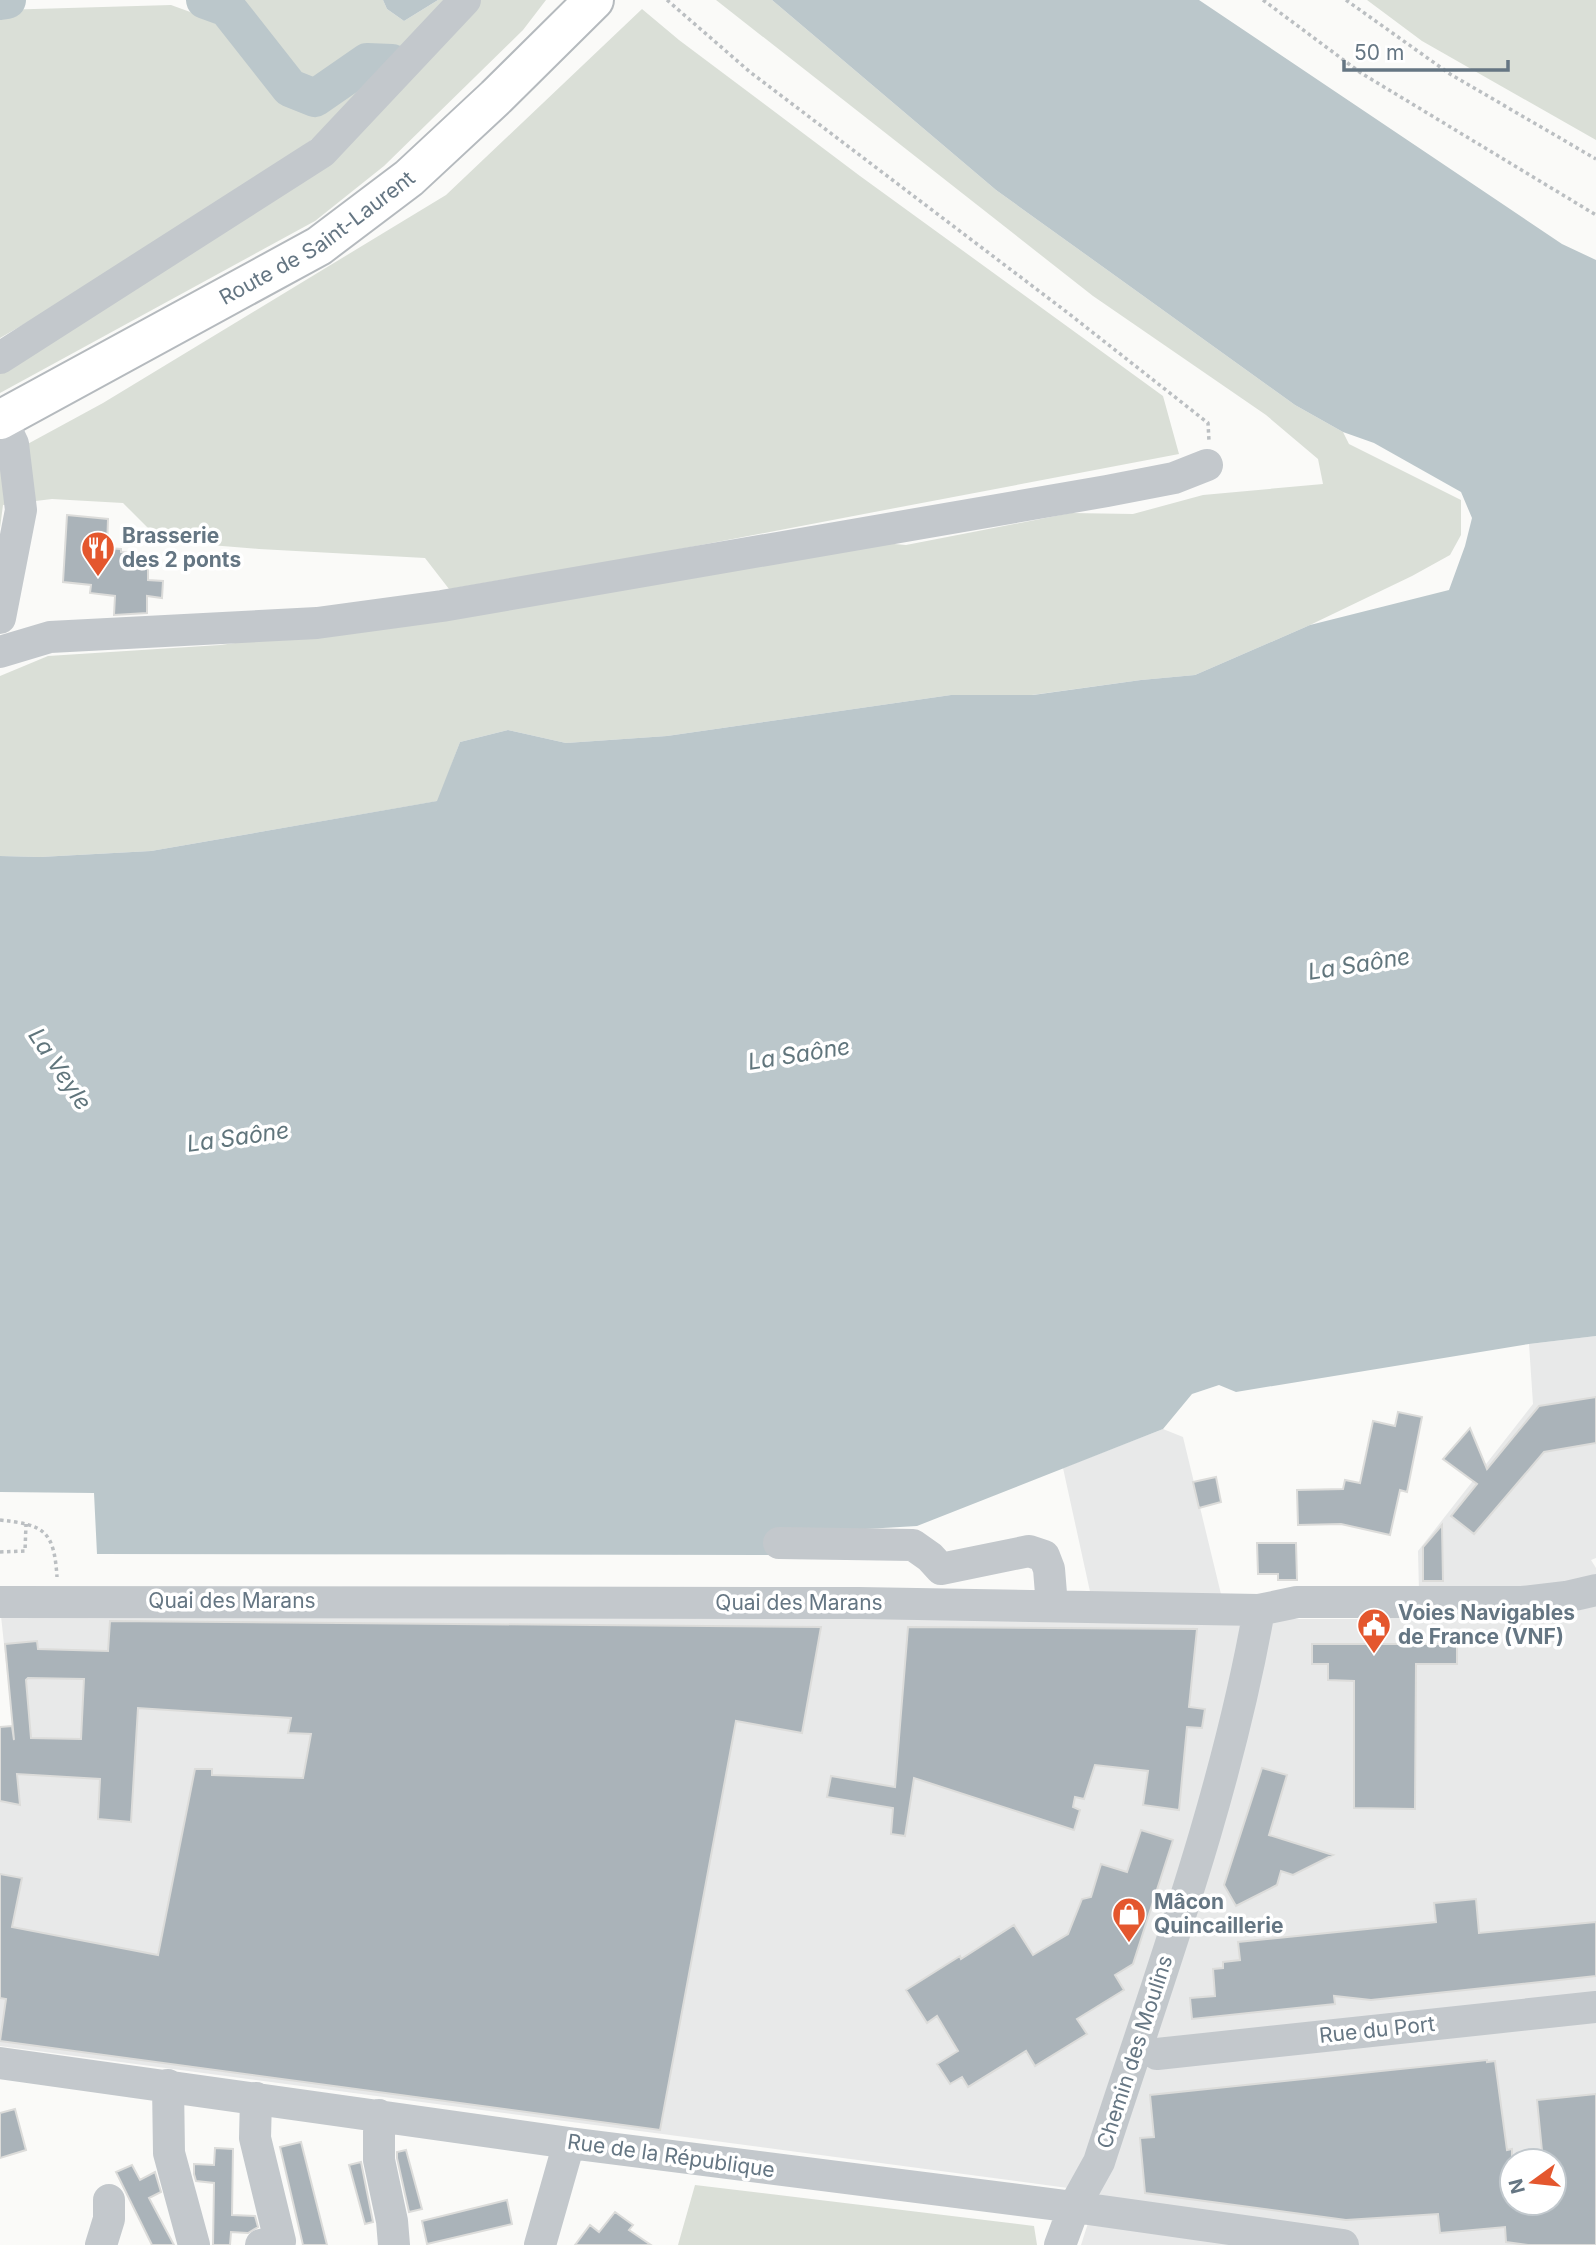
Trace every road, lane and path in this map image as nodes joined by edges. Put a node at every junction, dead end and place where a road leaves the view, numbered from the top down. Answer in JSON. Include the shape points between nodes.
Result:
{"nodes":[{"id":1,"x":466,"y":0,"type":"edge"},
{"id":2,"x":594,"y":0,"type":"edge"},
{"id":3,"x":667,"y":0,"type":"edge"},
{"id":4,"x":1263,"y":0,"type":"edge"},
{"id":5,"x":1346,"y":0,"type":"edge"},
{"id":6,"x":1596,"y":159,"type":"edge"},
{"id":7,"x":1596,"y":215,"type":"edge"},
{"id":8,"x":0,"y":358,"type":"edge"},
{"id":9,"x":1,"y":419,"type":"edge"},
{"id":10,"x":1207,"y":466,"type":"joint"},
{"id":11,"x":0,"y":618,"type":"edge"},
{"id":12,"x":0,"y":652,"type":"edge"},
{"id":13,"x":0,"y":1520,"type":"edge"},
{"id":14,"x":26,"y":1524,"type":"junction"},
{"id":15,"x":779,"y":1543,"type":"dead end"},
{"id":16,"x":0,"y":1552,"type":"edge"},
{"id":17,"x":57,"y":1578,"type":"dead end"},
{"id":18,"x":1596,"y":1590,"type":"edge"},
{"id":19,"x":0,"y":1602,"type":"edge"},
{"id":20,"x":1052,"y":1606,"type":"junction"},
{"id":21,"x":1259,"y":1610,"type":"junction"},
{"id":22,"x":1596,"y":2007,"type":"edge"},
{"id":23,"x":1157,"y":2054,"type":"dead end"},
{"id":24,"x":0,"y":2063,"type":"edge"},
{"id":25,"x":168,"y":2085,"type":"junction"},
{"id":26,"x":256,"y":2098,"type":"junction"},
{"id":27,"x":379,"y":2115,"type":"junction"},
{"id":28,"x":569,"y":2143,"type":"junction"},
{"id":29,"x":108,"y":2200,"type":"dead end"},
{"id":30,"x":1074,"y":2207,"type":"junction"},
{"id":31,"x":1264,"y":2240,"type":"edge"},
{"id":32,"x":101,"y":2245,"type":"edge"},
{"id":33,"x":194,"y":2245,"type":"edge"},
{"id":34,"x":261,"y":2245,"type":"edge"},
{"id":35,"x":394,"y":2245,"type":"edge"},
{"id":36,"x":540,"y":2245,"type":"edge"},
{"id":37,"x":1060,"y":2245,"type":"edge"},
{"id":38,"x":1343,"y":2245,"type":"edge"}],
"edges":[{"from":1,"to":8,"type":"street","via":[[322,152]]},
{"from":2,"to":9,"type":"main road","name":"Route de Saint-Laurent","via":[[409,178],[319,246]]},
{"from":3,"to":10,"type":"path","via":[[750,72],[1208,423]]},
{"from":4,"to":7,"type":"path","via":[[1361,73]]},
{"from":5,"to":6,"type":"path","via":[[1450,74]]},
{"from":9,"to":11,"type":"street","via":[[13,444],[21,510]]},
{"from":10,"to":12,"type":"street","via":[[1174,478],[1107,491],[442,606],[317,623],[50,637]]},
{"from":13,"to":14,"type":"path"},
{"from":14,"to":16,"type":"path","via":[[25,1551]]},
{"from":14,"to":17,"type":"path","via":[[48,1536],[56,1556]]},
{"from":15,"to":20,"type":"street","via":[[913,1545],[941,1569],[1029,1551],[1044,1556]]},
{"from":18,"to":21,"type":"street","name":"Quai des Marans","via":[[1522,1602],[1297,1602]]},
{"from":19,"to":20,"type":"street","name":"Quai des Marans"},
{"from":20,"to":21,"type":"street","name":"Quai des Marans"},
{"from":21,"to":30,"type":"street","name":"Chemin des Moulins","via":[[1207,1829],[1099,2162]]},
{"from":22,"to":23,"type":"street","name":"Rue du Port"},
{"from":24,"to":25,"type":"street","name":"Rue de la République"},
{"from":25,"to":26,"type":"street","name":"Rue de la République"},
{"from":25,"to":33,"type":"street","via":[[169,2153]]},
{"from":26,"to":27,"type":"street","name":"Rue de la République"},
{"from":26,"to":34,"type":"street","via":[[255,2138],[280,2241]]},
{"from":27,"to":28,"type":"street","name":"Rue de la République"},
{"from":27,"to":35,"type":"street","via":[[379,2160]]},
{"from":28,"to":30,"type":"street","name":"Rue de la République"},
{"from":28,"to":36,"type":"street"},
{"from":29,"to":32,"type":"street","via":[[109,2219]]},
{"from":30,"to":31,"type":"street","name":"Rue de la République"},
{"from":30,"to":37,"type":"street","name":"Chemin des Moulins"},
{"from":31,"to":38,"type":"street","name":"Rue de la République"}]}
